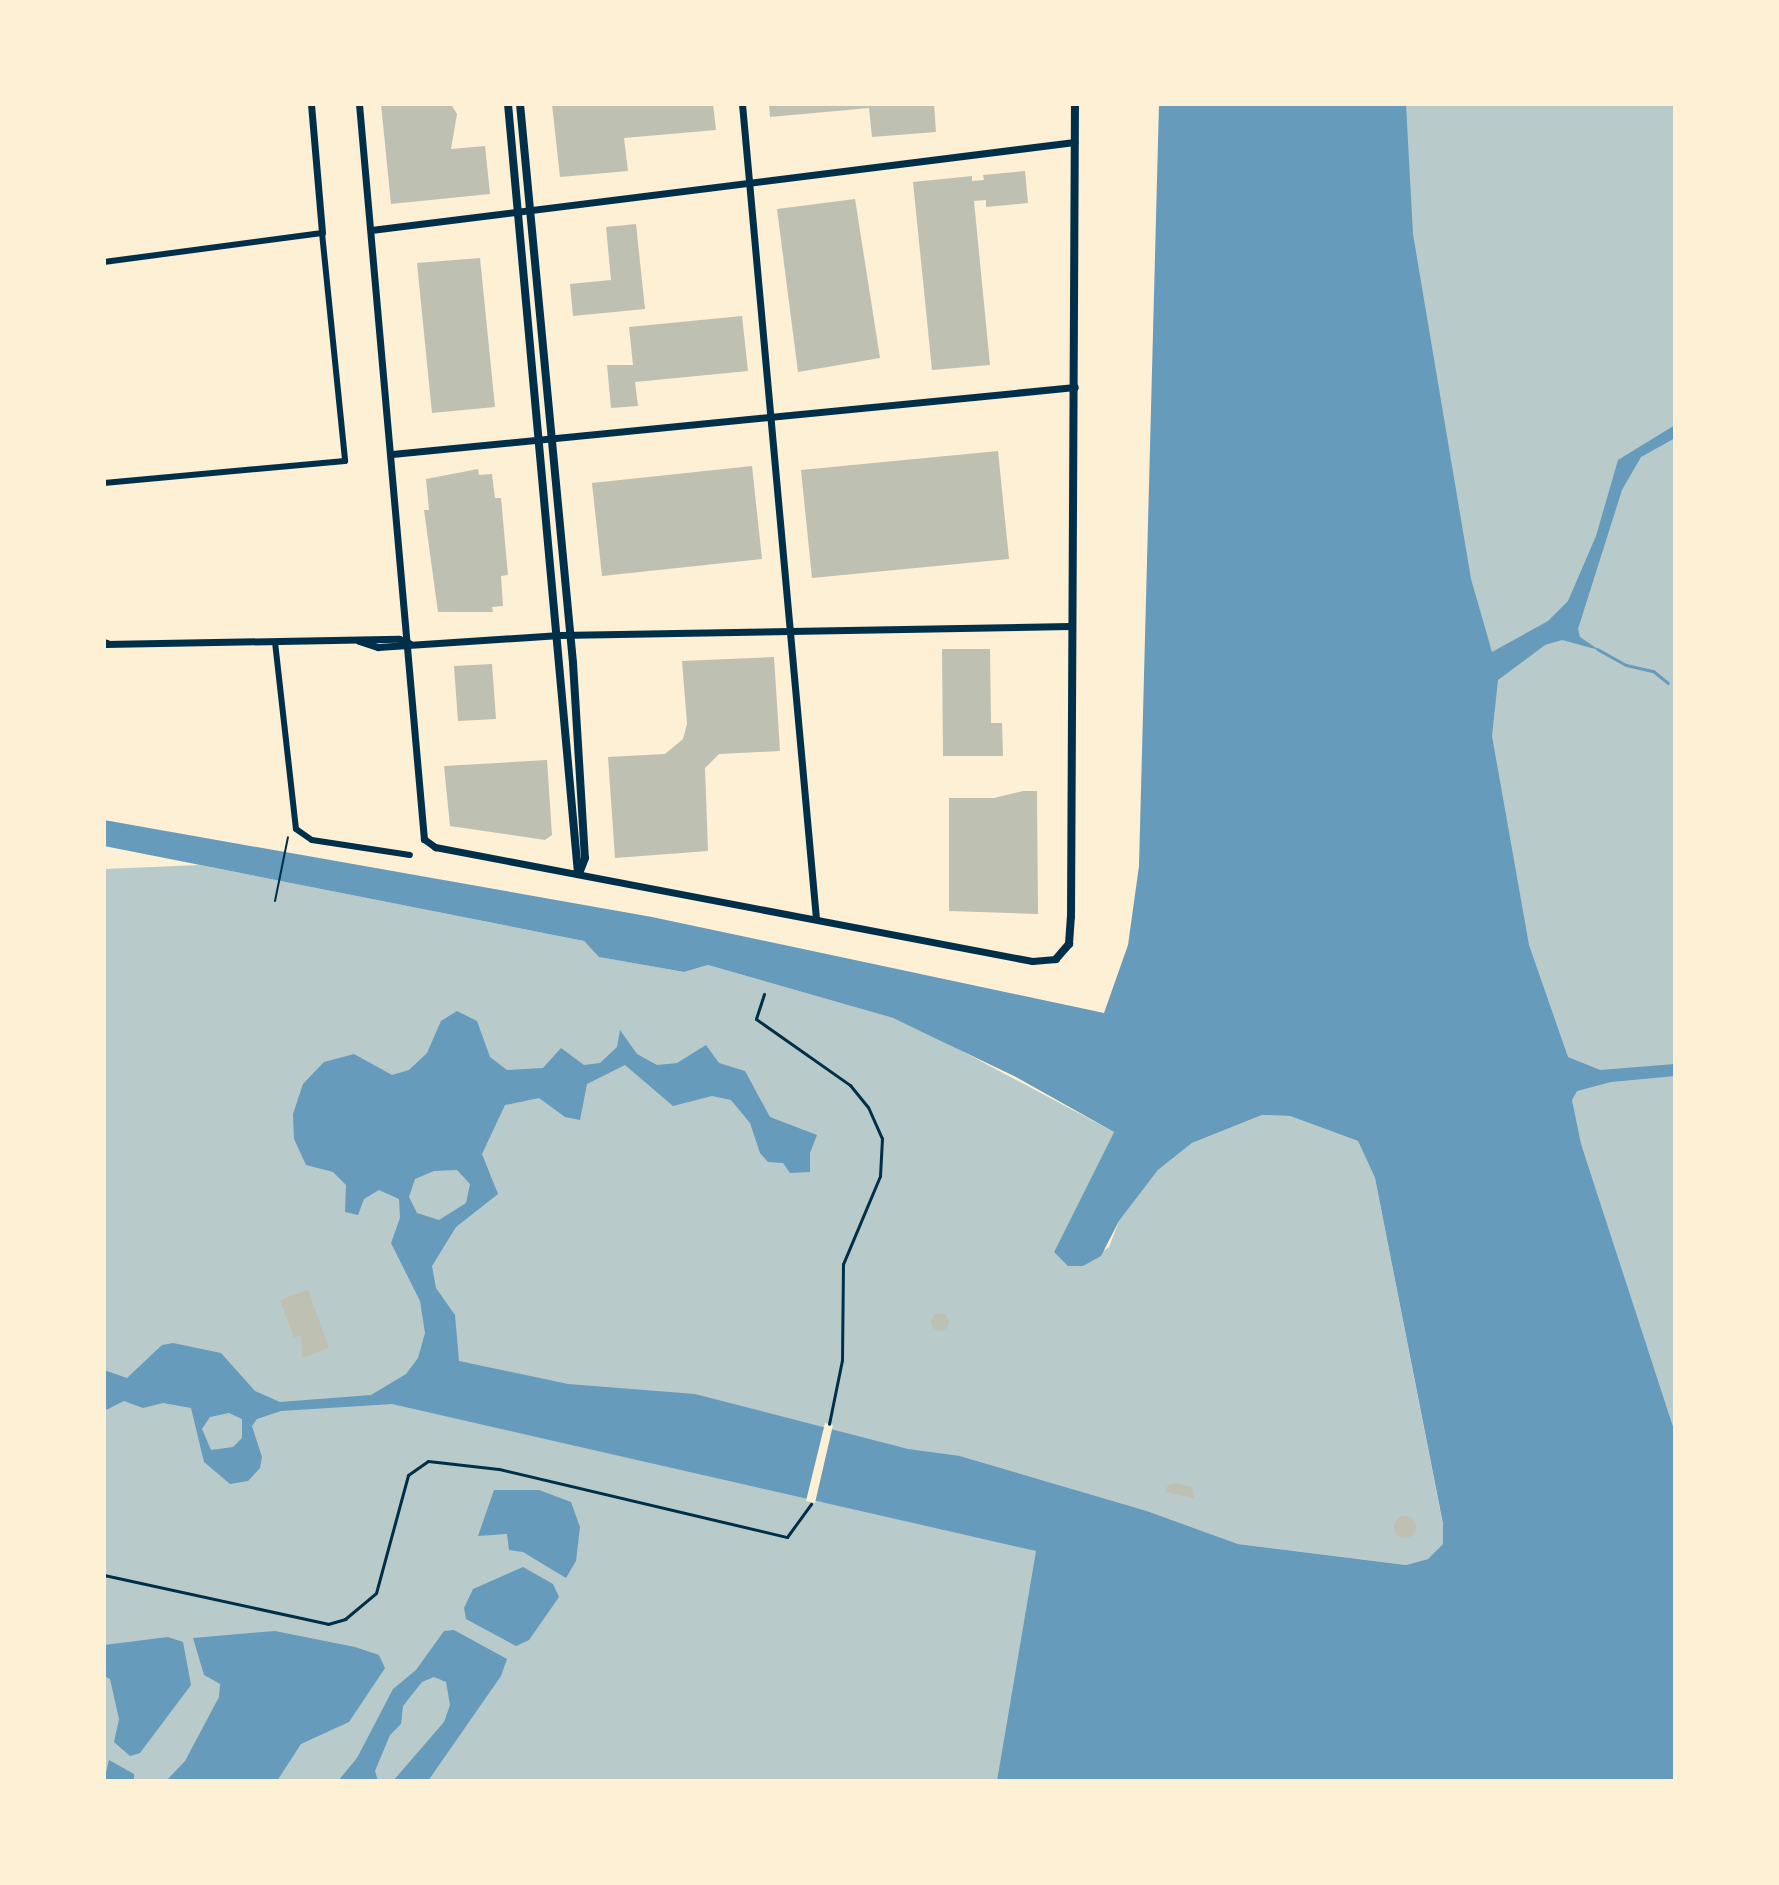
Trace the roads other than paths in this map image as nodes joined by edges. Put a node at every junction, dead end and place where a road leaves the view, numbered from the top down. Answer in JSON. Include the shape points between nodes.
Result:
{"nodes":[{"id":1,"x":311,"y":104,"type":"edge"},
{"id":2,"x":359,"y":104,"type":"edge"},
{"id":3,"x":508,"y":104,"type":"edge"},
{"id":4,"x":520,"y":104,"type":"edge"},
{"id":5,"x":742,"y":104,"type":"edge"},
{"id":6,"x":1075,"y":104,"type":"edge"},
{"id":7,"x":1075,"y":142,"type":"junction"},
{"id":8,"x":751,"y":185,"type":"junction"},
{"id":9,"x":531,"y":211,"type":"junction"},
{"id":10,"x":519,"y":213,"type":"junction"},
{"id":11,"x":371,"y":230,"type":"junction"},
{"id":12,"x":322,"y":233,"type":"junction"},
{"id":13,"x":104,"y":262,"type":"edge"},
{"id":14,"x":1075,"y":387,"type":"junction"},
{"id":15,"x":774,"y":418,"type":"junction"},
{"id":16,"x":552,"y":439,"type":"junction"},
{"id":17,"x":541,"y":440,"type":"junction"},
{"id":18,"x":392,"y":454,"type":"junction"},
{"id":19,"x":104,"y":483,"type":"edge"},
{"id":20,"x":1070,"y":626,"type":"junction"},
{"id":21,"x":793,"y":630,"type":"junction"},
{"id":22,"x":560,"y":635,"type":"junction"},
{"id":23,"x":571,"y":635,"type":"junction"},
{"id":24,"x":275,"y":642,"type":"junction"},
{"id":25,"x":409,"y":643,"type":"junction"},
{"id":26,"x":105,"y":644,"type":"edge"},
{"id":27,"x":410,"y":855,"type":"dead end"},
{"id":28,"x":579,"y":874,"type":"junction"},
{"id":29,"x":816,"y":918,"type":"junction"},
{"id":30,"x":1056,"y":959,"type":"joint"},
{"id":31,"x":764,"y":994,"type":"dead end"},
{"id":32,"x":829,"y":1424,"type":"dead end"},
{"id":33,"x":811,"y":1504,"type":"dead end"},
{"id":34,"x":104,"y":1575,"type":"edge"}],
"edges":[{"from":1,"to":12,"type":"street"},
{"from":2,"to":11,"type":"street"},
{"from":3,"to":10,"type":"main road"},
{"from":4,"to":9,"type":"main road"},
{"from":5,"to":8,"type":"street"},
{"from":6,"to":7,"type":"main road"},
{"from":7,"to":8,"type":"street"},
{"from":7,"to":14,"type":"main road"},
{"from":8,"to":9,"type":"street"},
{"from":8,"to":15,"type":"street"},
{"from":9,"to":10,"type":"street"},
{"from":9,"to":16,"type":"main road"},
{"from":10,"to":11,"type":"street"},
{"from":10,"to":17,"type":"main road"},
{"from":11,"to":18,"type":"street"},
{"from":12,"to":13,"type":"street"},
{"from":12,"to":19,"type":"street","via":[[345,461]]},
{"from":14,"to":15,"type":"street"},
{"from":14,"to":20,"type":"main road"},
{"from":15,"to":16,"type":"street"},
{"from":15,"to":21,"type":"street"},
{"from":16,"to":17,"type":"street"},
{"from":16,"to":23,"type":"main road"},
{"from":17,"to":18,"type":"street"},
{"from":17,"to":22,"type":"main road"},
{"from":18,"to":25,"type":"street"},
{"from":20,"to":21,"type":"street"},
{"from":20,"to":30,"type":"main road","via":[[1071,936],[1066,951]]},
{"from":21,"to":23,"type":"street"},
{"from":21,"to":29,"type":"street"},
{"from":22,"to":23,"type":"street"},
{"from":22,"to":25,"type":"street"},
{"from":22,"to":28,"type":"main road"},
{"from":23,"to":28,"type":"main road","via":[[585,858]]},
{"from":24,"to":25,"type":"street"},
{"from":24,"to":26,"type":"street"},
{"from":24,"to":27,"type":"street","via":[[296,829],[312,840]]},
{"from":25,"to":28,"type":"street","via":[[421,830],[435,847]]},
{"from":28,"to":29,"type":"street"},
{"from":29,"to":30,"type":"street","via":[[1032,961]]},
{"from":31,"to":32,"type":"lane","via":[[756,1019],[850,1085],[868,1107],[882,1138],[880,1176],[843,1264],[842,1360]]},
{"from":33,"to":34,"type":"lane","via":[[787,1537],[499,1469],[428,1461],[408,1475],[376,1593],[345,1619],[328,1624]]}]}
